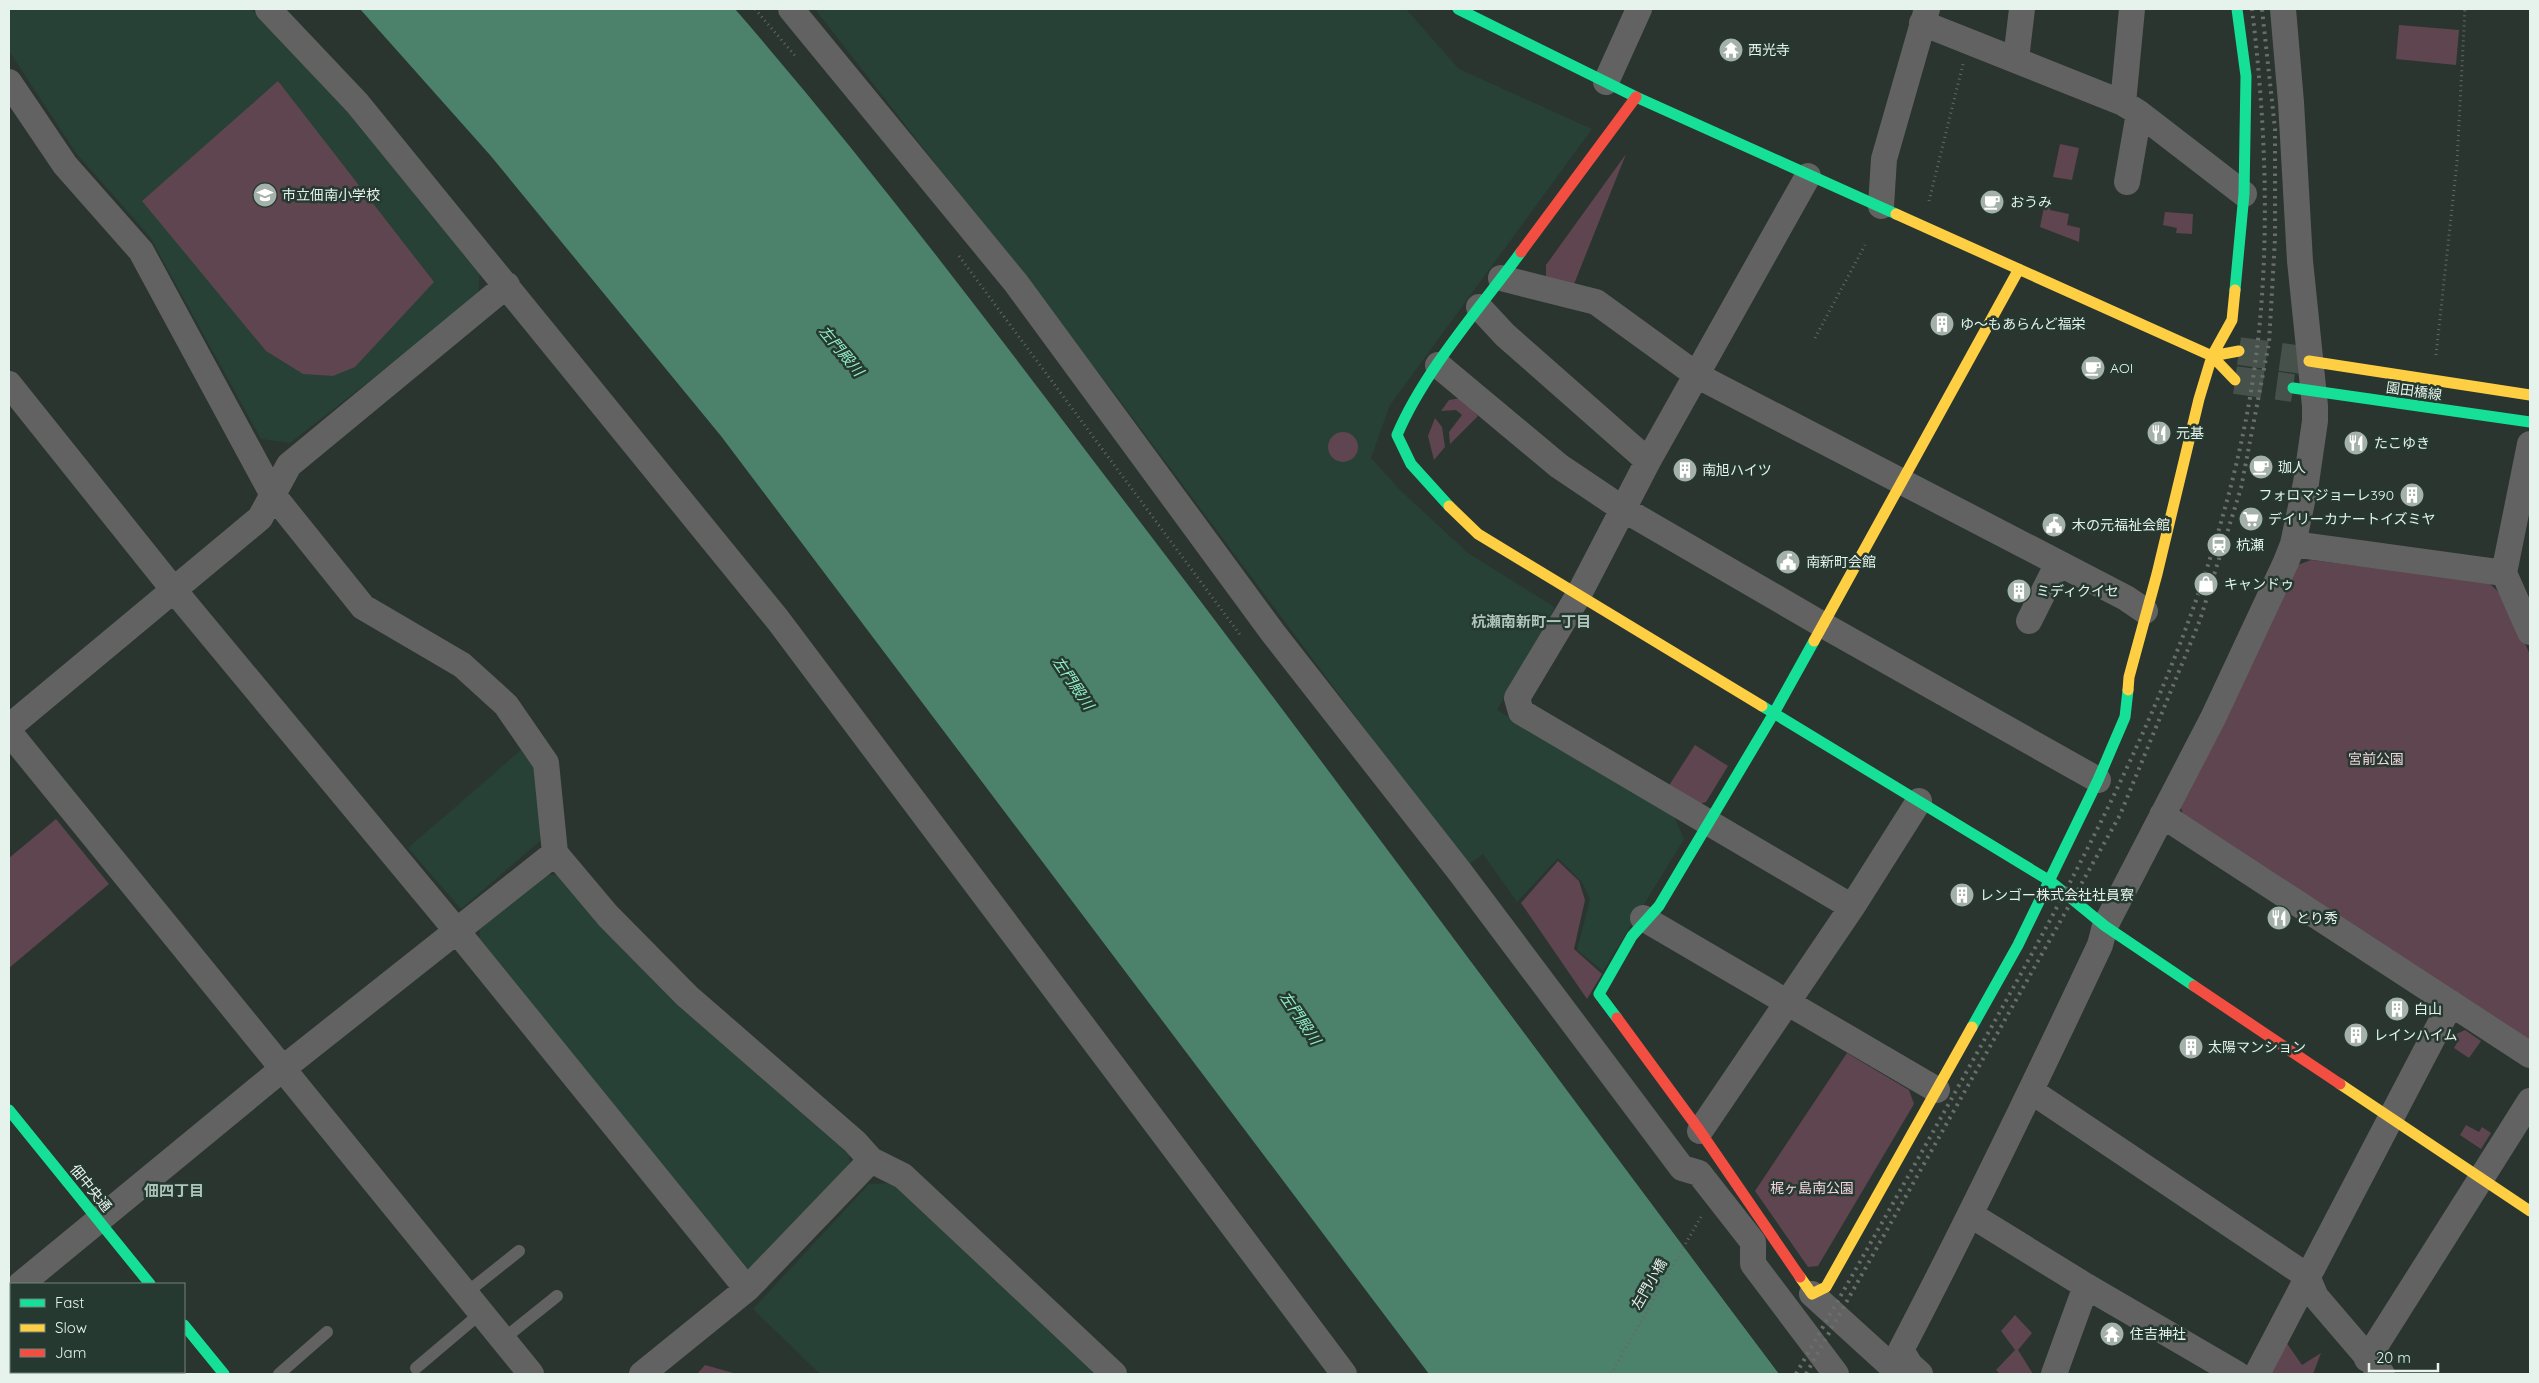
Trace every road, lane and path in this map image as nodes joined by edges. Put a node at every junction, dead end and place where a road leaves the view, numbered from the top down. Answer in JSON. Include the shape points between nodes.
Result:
{"nodes":[{"id":1,"x":268,"y":9,"type":"edge"},
{"id":2,"x":756,"y":9,"type":"edge"},
{"id":3,"x":791,"y":9,"type":"edge"},
{"id":4,"x":1458,"y":9,"type":"edge"},
{"id":5,"x":1639,"y":9,"type":"edge"},
{"id":6,"x":2022,"y":9,"type":"edge"},
{"id":7,"x":2132,"y":9,"type":"edge"},
{"id":8,"x":2237,"y":9,"type":"edge"},
{"id":9,"x":2283,"y":9,"type":"edge"},
{"id":10,"x":2465,"y":9,"type":"edge"},
{"id":11,"x":1925,"y":16,"type":"edge"},
{"id":12,"x":1968,"y":41,"type":"junction"},
{"id":13,"x":2016,"y":59,"type":"junction"},
{"id":14,"x":800,"y":62,"type":"dead end"},
{"id":15,"x":9,"y":82,"type":"edge"},
{"id":16,"x":1606,"y":82,"type":"junction"},
{"id":17,"x":1636,"y":97,"type":"junction"},
{"id":18,"x":2131,"y":108,"type":"junction"},
{"id":19,"x":1808,"y":176,"type":"junction"},
{"id":20,"x":2127,"y":182,"type":"dead end"},
{"id":21,"x":2244,"y":194,"type":"junction"},
{"id":22,"x":1881,"y":206,"type":"junction"},
{"id":23,"x":1923,"y":226,"type":"junction"},
{"id":24,"x":1865,"y":245,"type":"dead end"},
{"id":25,"x":958,"y":254,"type":"dead end"},
{"id":26,"x":2018,"y":269,"type":"junction"},
{"id":27,"x":1501,"y":278,"type":"junction"},
{"id":28,"x":507,"y":285,"type":"junction"},
{"id":29,"x":1479,"y":307,"type":"junction"},
{"id":30,"x":1815,"y":338,"type":"dead end"},
{"id":31,"x":2239,"y":352,"type":"tunnel mouth"},
{"id":32,"x":2212,"y":356,"type":"junction"},
{"id":33,"x":2309,"y":361,"type":"junction"},
{"id":34,"x":1438,"y":365,"type":"junction"},
{"id":35,"x":1698,"y":376,"type":"junction"},
{"id":36,"x":2235,"y":380,"type":"tunnel mouth"},
{"id":37,"x":2433,"y":380,"type":"junction"},
{"id":38,"x":9,"y":384,"type":"edge"},
{"id":39,"x":2303,"y":390,"type":"junction"},
{"id":40,"x":2530,"y":395,"type":"edge"},
{"id":41,"x":2530,"y":422,"type":"edge"},
{"id":42,"x":2530,"y":444,"type":"edge"},
{"id":43,"x":1648,"y":461,"type":"junction"},
{"id":44,"x":1901,"y":483,"type":"junction"},
{"id":45,"x":273,"y":495,"type":"junction"},
{"id":46,"x":1623,"y":509,"type":"junction"},
{"id":47,"x":2293,"y":544,"type":"junction"},
{"id":48,"x":2058,"y":564,"type":"junction"},
{"id":49,"x":2504,"y":573,"type":"junction"},
{"id":50,"x":173,"y":589,"type":"junction"},
{"id":51,"x":1578,"y":596,"type":"junction"},
{"id":52,"x":2145,"y":611,"type":"junction"},
{"id":53,"x":2029,"y":621,"type":"dead end"},
{"id":54,"x":1823,"y":625,"type":"junction"},
{"id":55,"x":2530,"y":632,"type":"edge"},
{"id":56,"x":1241,"y":636,"type":"dead end"},
{"id":57,"x":1774,"y":713,"type":"junction"},
{"id":58,"x":9,"y":727,"type":"edge"},
{"id":59,"x":9,"y":732,"type":"edge"},
{"id":60,"x":2098,"y":780,"type":"junction"},
{"id":61,"x":1919,"y":802,"type":"junction"},
{"id":62,"x":2162,"y":815,"type":"junction"},
{"id":63,"x":1708,"y":821,"type":"junction"},
{"id":64,"x":555,"y":853,"type":"junction"},
{"id":65,"x":2050,"y":882,"type":"junction"},
{"id":66,"x":1852,"y":906,"type":"junction"},
{"id":67,"x":1643,"y":918,"type":"junction"},
{"id":68,"x":2105,"y":926,"type":"junction"},
{"id":69,"x":456,"y":930,"type":"junction"},
{"id":70,"x":2451,"y":1002,"type":"junction"},
{"id":71,"x":1786,"y":1004,"type":"junction"},
{"id":72,"x":2530,"y":1055,"type":"edge"},
{"id":73,"x":281,"y":1070,"type":"junction"},
{"id":74,"x":1937,"y":1090,"type":"junction"},
{"id":75,"x":2031,"y":1091,"type":"junction"},
{"id":76,"x":2530,"y":1100,"type":"edge"},
{"id":77,"x":10,"y":1114,"type":"edge"},
{"id":78,"x":2391,"y":1116,"type":"junction"},
{"id":79,"x":1700,"y":1131,"type":"junction"},
{"id":80,"x":871,"y":1160,"type":"junction"},
{"id":81,"x":2482,"y":1178,"type":"junction"},
{"id":82,"x":2530,"y":1211,"type":"edge"},
{"id":83,"x":1702,"y":1214,"type":"dead end"},
{"id":84,"x":1971,"y":1215,"type":"junction"},
{"id":85,"x":99,"y":1222,"type":"junction"},
{"id":86,"x":1753,"y":1242,"type":"junction"},
{"id":87,"x":519,"y":1251,"type":"dead end"},
{"id":88,"x":2307,"y":1276,"type":"junction"},
{"id":89,"x":22,"y":1283,"type":"edge"},
{"id":90,"x":149,"y":1283,"type":"edge"},
{"id":91,"x":2086,"y":1286,"type":"junction"},
{"id":92,"x":747,"y":1289,"type":"junction"},
{"id":93,"x":556,"y":1296,"type":"dead end"},
{"id":94,"x":1817,"y":1299,"type":"junction"},
{"id":95,"x":473,"y":1304,"type":"junction"},
{"id":96,"x":185,"y":1326,"type":"edge"},
{"id":97,"x":327,"y":1332,"type":"dead end"},
{"id":98,"x":502,"y":1340,"type":"junction"},
{"id":99,"x":2374,"y":1367,"type":"edge"},
{"id":100,"x":416,"y":1368,"type":"dead end"},
{"id":101,"x":224,"y":1374,"type":"edge"},
{"id":102,"x":279,"y":1374,"type":"edge"},
{"id":103,"x":530,"y":1374,"type":"edge"},
{"id":104,"x":642,"y":1374,"type":"edge"},
{"id":105,"x":1114,"y":1374,"type":"edge"},
{"id":106,"x":1344,"y":1374,"type":"edge"},
{"id":107,"x":1611,"y":1374,"type":"edge"},
{"id":108,"x":1836,"y":1374,"type":"edge"},
{"id":109,"x":1900,"y":1374,"type":"edge"},
{"id":110,"x":1920,"y":1374,"type":"edge"},
{"id":111,"x":2054,"y":1374,"type":"edge"},
{"id":112,"x":2237,"y":1374,"type":"edge"},
{"id":113,"x":2257,"y":1374,"type":"edge"}],
"edges":[{"from":1,"to":28,"type":"street","via":[[357,103]]},
{"from":2,"to":14,"type":"path"},
{"from":3,"to":86,"type":"street","via":[[1016,283],[1273,633],[1460,872],[1682,1168],[1699,1173]]},
{"from":4,"to":16,"type":"street"},
{"from":5,"to":16,"type":"street"},
{"from":6,"to":13,"type":"street"},
{"from":7,"to":18,"type":"street"},
{"from":8,"to":21,"type":"street","via":[[2246,76]]},
{"from":9,"to":33,"type":"street"},
{"from":10,"to":37,"type":"path","via":[[2457,162]]},
{"from":11,"to":12,"type":"street"},
{"from":11,"to":22,"type":"street","via":[[1884,159]]},
{"from":12,"to":13,"type":"street"},
{"from":12,"to":23,"type":"path"},
{"from":13,"to":18,"type":"street"},
{"from":15,"to":45,"type":"street","via":[[65,165],[141,251]]},
{"from":16,"to":17,"type":"street"},
{"from":17,"to":19,"type":"street"},
{"from":17,"to":27,"type":"street"},
{"from":18,"to":20,"type":"street"},
{"from":18,"to":21,"type":"street"},
{"from":19,"to":22,"type":"street"},
{"from":19,"to":35,"type":"street"},
{"from":21,"to":32,"type":"street","via":[[2232,320]]},
{"from":22,"to":23,"type":"street"},
{"from":23,"to":26,"type":"street"},
{"from":24,"to":30,"type":"path"},
{"from":25,"to":56,"type":"path"},
{"from":26,"to":32,"type":"street"},
{"from":26,"to":44,"type":"street"},
{"from":27,"to":29,"type":"street"},
{"from":27,"to":35,"type":"street","via":[[1596,302]]},
{"from":28,"to":45,"type":"street","via":[[289,465]]},
{"from":28,"to":106,"type":"street","via":[[778,620]]},
{"from":29,"to":34,"type":"street"},
{"from":29,"to":43,"type":"street","via":[[1505,335]]},
{"from":31,"to":32,"type":"street"},
{"from":32,"to":36,"type":"street"},
{"from":32,"to":52,"type":"street"},
{"from":33,"to":37,"type":"street"},
{"from":33,"to":39,"type":"street"},
{"from":34,"to":46,"type":"street","via":[[1559,466]]},
{"from":34,"to":51,"type":"street","via":[[1406,414],[1397,435],[1402,453],[1416,473],[1478,534]]},
{"from":35,"to":43,"type":"street"},
{"from":35,"to":44,"type":"street"},
{"from":37,"to":40,"type":"street"},
{"from":38,"to":50,"type":"street"},
{"from":39,"to":41,"type":"street","name":"園田橋線"},
{"from":39,"to":47,"type":"street","via":[[2315,420]]},
{"from":42,"to":49,"type":"street"},
{"from":43,"to":46,"type":"street"},
{"from":44,"to":48,"type":"street"},
{"from":44,"to":54,"type":"street"},
{"from":45,"to":50,"type":"street","via":[[260,518]]},
{"from":45,"to":64,"type":"street","via":[[363,608],[462,665],[506,705],[546,763]]},
{"from":46,"to":51,"type":"street"},
{"from":46,"to":54,"type":"street"},
{"from":47,"to":49,"type":"street"},
{"from":47,"to":62,"type":"street","via":[[2213,718]]},
{"from":48,"to":52,"type":"street"},
{"from":48,"to":53,"type":"street"},
{"from":49,"to":55,"type":"street"},
{"from":50,"to":58,"type":"street"},
{"from":50,"to":69,"type":"street"},
{"from":51,"to":57,"type":"street"},
{"from":51,"to":63,"type":"street","via":[[1520,690],[1518,706],[1521,712]]},
{"from":52,"to":60,"type":"street","via":[[2129,677],[2125,717]]},
{"from":54,"to":57,"type":"street"},
{"from":54,"to":60,"type":"street"},
{"from":57,"to":61,"type":"street"},
{"from":57,"to":63,"type":"street"},
{"from":59,"to":73,"type":"street"},
{"from":60,"to":65,"type":"street"},
{"from":61,"to":65,"type":"street"},
{"from":61,"to":66,"type":"street"},
{"from":62,"to":68,"type":"street"},
{"from":62,"to":70,"type":"street"},
{"from":63,"to":66,"type":"street"},
{"from":63,"to":67,"type":"street","via":[[1659,906]]},
{"from":64,"to":69,"type":"street"},
{"from":64,"to":80,"type":"street","via":[[608,916],[687,996],[855,1142]]},
{"from":65,"to":68,"type":"street"},
{"from":65,"to":74,"type":"street"},
{"from":66,"to":71,"type":"street"},
{"from":67,"to":71,"type":"street"},
{"from":67,"to":79,"type":"street","via":[[1617,957],[1599,994]]},
{"from":68,"to":75,"type":"street","via":[[2100,945]]},
{"from":68,"to":78,"type":"street"},
{"from":69,"to":73,"type":"street"},
{"from":69,"to":92,"type":"street"},
{"from":70,"to":72,"type":"street"},
{"from":70,"to":78,"type":"street"},
{"from":71,"to":74,"type":"street"},
{"from":71,"to":79,"type":"street"},
{"from":73,"to":85,"type":"street"},
{"from":73,"to":95,"type":"street"},
{"from":74,"to":94,"type":"street"},
{"from":75,"to":84,"type":"street"},
{"from":75,"to":88,"type":"street"},
{"from":76,"to":81,"type":"street"},
{"from":77,"to":85,"type":"street","name":"佃中央通"},
{"from":78,"to":81,"type":"street"},
{"from":78,"to":88,"type":"street"},
{"from":79,"to":94,"type":"street"},
{"from":80,"to":92,"type":"street"},
{"from":80,"to":105,"type":"street","via":[[903,1176]]},
{"from":81,"to":82,"type":"street"},
{"from":81,"to":99,"type":"street"},
{"from":83,"to":107,"type":"path","name":"左門小橋"},
{"from":84,"to":91,"type":"street"},
{"from":84,"to":110,"type":"street","via":[[1902,1350],[1910,1365]]},
{"from":85,"to":89,"type":"street"},
{"from":85,"to":90,"type":"street","name":"佃中央通"},
{"from":86,"to":94,"type":"street","via":[[1812,1317]]},
{"from":86,"to":108,"type":"street","via":[[1753,1264]]},
{"from":87,"to":95,"type":"lane"},
{"from":88,"to":99,"type":"street","via":[[2316,1297]]},
{"from":88,"to":113,"type":"street"},
{"from":91,"to":111,"type":"street"},
{"from":91,"to":112,"type":"street"},
{"from":92,"to":104,"type":"street"},
{"from":93,"to":98,"type":"lane"},
{"from":94,"to":109,"type":"street"},
{"from":95,"to":98,"type":"street"},
{"from":95,"to":100,"type":"lane"},
{"from":96,"to":101,"type":"street"},
{"from":97,"to":102,"type":"lane"},
{"from":98,"to":103,"type":"street"}]}
